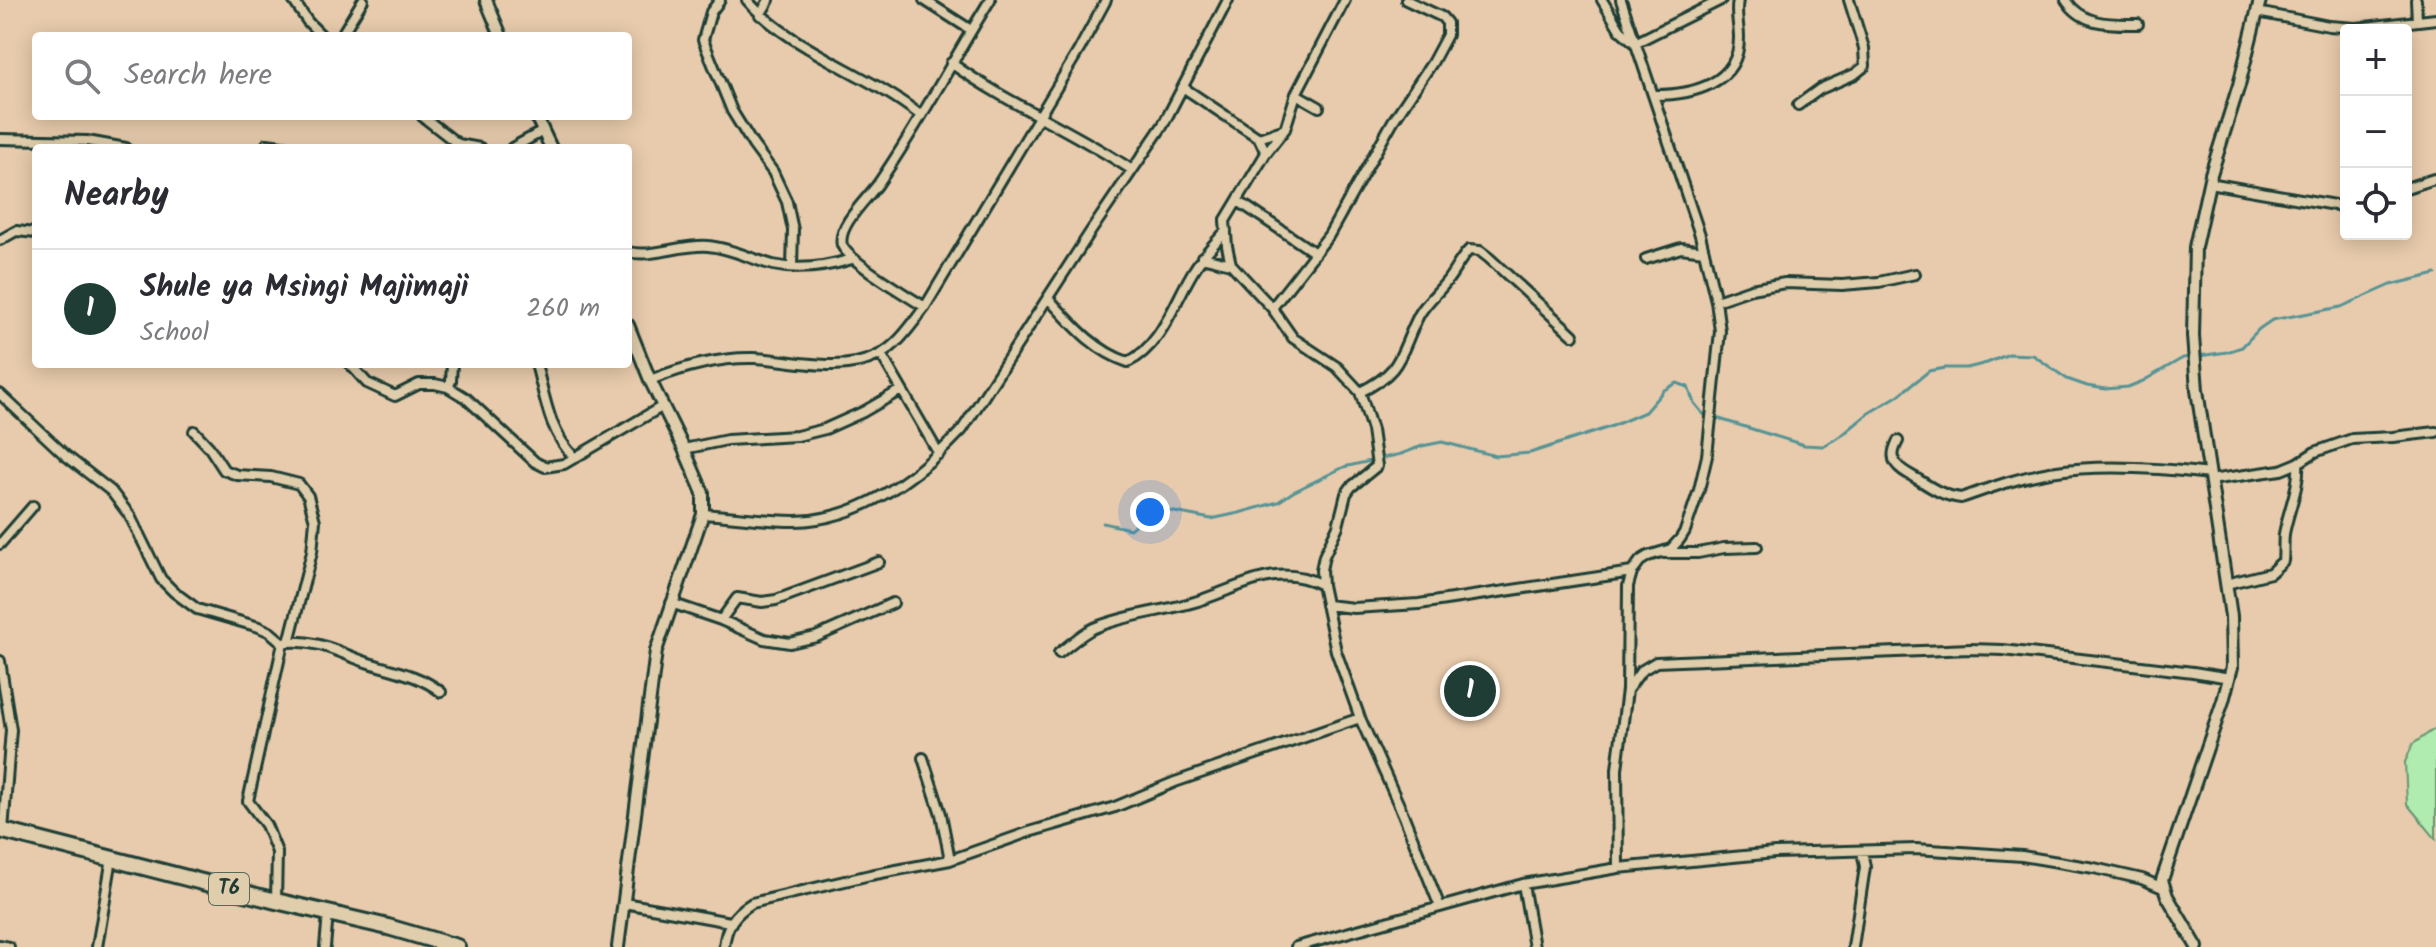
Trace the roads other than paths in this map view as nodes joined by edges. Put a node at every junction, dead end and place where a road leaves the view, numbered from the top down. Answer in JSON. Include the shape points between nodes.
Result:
{"nodes":[{"id":1,"x":293,"y":0,"type":"edge"},
{"id":2,"x":363,"y":0,"type":"edge"},
{"id":3,"x":486,"y":0,"type":"edge"},
{"id":4,"x":720,"y":0,"type":"edge"},
{"id":5,"x":747,"y":0,"type":"edge"},
{"id":6,"x":769,"y":0,"type":"edge"},
{"id":7,"x":924,"y":0,"type":"edge"},
{"id":8,"x":990,"y":0,"type":"edge"},
{"id":9,"x":1106,"y":0,"type":"edge"},
{"id":10,"x":1228,"y":0,"type":"edge"},
{"id":11,"x":1345,"y":0,"type":"edge"},
{"id":12,"x":1406,"y":0,"type":"edge"},
{"id":13,"x":1602,"y":0,"type":"edge"},
{"id":14,"x":1621,"y":0,"type":"edge"},
{"id":15,"x":1721,"y":0,"type":"edge"},
{"id":16,"x":1738,"y":0,"type":"edge"},
{"id":17,"x":1849,"y":0,"type":"edge"},
{"id":18,"x":2066,"y":0,"type":"edge"},
{"id":19,"x":2260,"y":0,"type":"edge"},
{"id":20,"x":2416,"y":0,"type":"edge"},
{"id":21,"x":2257,"y":12,"type":"junction"},
{"id":22,"x":760,"y":15,"type":"junction"},
{"id":23,"x":2436,"y":19,"type":"edge"},
{"id":24,"x":2417,"y":21,"type":"junction"},
{"id":25,"x":2138,"y":24,"type":"dead end"},
{"id":26,"x":971,"y":30,"type":"junction"},
{"id":27,"x":318,"y":32,"type":"edge"},
{"id":28,"x":343,"y":32,"type":"edge"},
{"id":29,"x":499,"y":32,"type":"edge"},
{"id":30,"x":1635,"y":43,"type":"junction"},
{"id":31,"x":951,"y":63,"type":"junction"},
{"id":32,"x":1184,"y":88,"type":"junction"},
{"id":33,"x":1296,"y":94,"type":"junction"},
{"id":34,"x":1655,"y":95,"type":"junction"},
{"id":35,"x":1798,"y":105,"type":"dead end"},
{"id":36,"x":1319,"y":107,"type":"dead end"},
{"id":37,"x":1038,"y":114,"type":"junction"},
{"id":38,"x":920,"y":115,"type":"junction"},
{"id":39,"x":427,"y":120,"type":"edge"},
{"id":40,"x":538,"y":120,"type":"edge"},
{"id":41,"x":1285,"y":129,"type":"junction"},
{"id":42,"x":543,"y":131,"type":"junction"},
{"id":43,"x":1259,"y":138,"type":"junction"},
{"id":44,"x":0,"y":139,"type":"edge"},
{"id":45,"x":104,"y":144,"type":"edge"},
{"id":46,"x":457,"y":144,"type":"edge"},
{"id":47,"x":519,"y":144,"type":"edge"},
{"id":48,"x":549,"y":144,"type":"edge"},
{"id":49,"x":1266,"y":153,"type":"junction"},
{"id":50,"x":1132,"y":170,"type":"junction"},
{"id":51,"x":2434,"y":179,"type":"dead end"},
{"id":52,"x":2209,"y":183,"type":"junction"},
{"id":53,"x":2412,"y":186,"type":"edge"},
{"id":54,"x":1238,"y":201,"type":"junction"},
{"id":55,"x":2340,"y":206,"type":"edge"},
{"id":56,"x":1226,"y":231,"type":"junction"},
{"id":57,"x":32,"y":233,"type":"edge"},
{"id":58,"x":0,"y":240,"type":"edge"},
{"id":59,"x":1704,"y":251,"type":"junction"},
{"id":60,"x":632,"y":252,"type":"edge"},
{"id":61,"x":1315,"y":253,"type":"junction"},
{"id":62,"x":1202,"y":257,"type":"junction"},
{"id":63,"x":852,"y":259,"type":"junction"},
{"id":64,"x":1646,"y":259,"type":"dead end"},
{"id":65,"x":1231,"y":264,"type":"junction"},
{"id":66,"x":792,"y":267,"type":"junction"},
{"id":67,"x":1915,"y":274,"type":"dead end"},
{"id":68,"x":1048,"y":298,"type":"junction"},
{"id":69,"x":1716,"y":301,"type":"junction"},
{"id":70,"x":925,"y":307,"type":"junction"},
{"id":71,"x":1272,"y":308,"type":"junction"},
{"id":72,"x":632,"y":335,"type":"edge"},
{"id":73,"x":1573,"y":335,"type":"dead end"},
{"id":74,"x":881,"y":354,"type":"junction"},
{"id":75,"x":354,"y":368,"type":"edge"},
{"id":76,"x":452,"y":368,"type":"edge"},
{"id":77,"x":537,"y":368,"type":"edge"},
{"id":78,"x":650,"y":380,"type":"junction"},
{"id":79,"x":448,"y":387,"type":"junction"},
{"id":80,"x":901,"y":390,"type":"junction"},
{"id":81,"x":1360,"y":392,"type":"junction"},
{"id":82,"x":0,"y":394,"type":"edge"},
{"id":83,"x":663,"y":406,"type":"junction"},
{"id":84,"x":194,"y":431,"type":"dead end"},
{"id":85,"x":2436,"y":432,"type":"edge"},
{"id":86,"x":1898,"y":441,"type":"dead end"},
{"id":87,"x":684,"y":449,"type":"junction"},
{"id":88,"x":939,"y":454,"type":"junction"},
{"id":89,"x":574,"y":457,"type":"junction"},
{"id":90,"x":2298,"y":463,"type":"junction"},
{"id":91,"x":2281,"y":470,"type":"junction"},
{"id":92,"x":2210,"y":477,"type":"junction"},
{"id":93,"x":2297,"y":482,"type":"junction"},
{"id":94,"x":33,"y":506,"type":"dead end"},
{"id":95,"x":703,"y":514,"type":"junction"},
{"id":96,"x":0,"y":544,"type":"edge"},
{"id":97,"x":1757,"y":547,"type":"dead end"},
{"id":98,"x":1663,"y":553,"type":"junction"},
{"id":99,"x":879,"y":562,"type":"dead end"},
{"id":100,"x":1632,"y":572,"type":"junction"},
{"id":101,"x":2226,"y":584,"type":"junction"},
{"id":102,"x":1322,"y":585,"type":"junction"},
{"id":103,"x":671,"y":603,"type":"junction"},
{"id":104,"x":893,"y":603,"type":"dead end"},
{"id":105,"x":1326,"y":605,"type":"junction"},
{"id":106,"x":721,"y":620,"type":"junction"},
{"id":107,"x":286,"y":643,"type":"junction"},
{"id":108,"x":1059,"y":653,"type":"dead end"},
{"id":109,"x":0,"y":661,"type":"edge"},
{"id":110,"x":2230,"y":678,"type":"junction"},
{"id":111,"x":1627,"y":690,"type":"junction"},
{"id":112,"x":441,"y":692,"type":"dead end"},
{"id":113,"x":1360,"y":718,"type":"junction"},
{"id":114,"x":923,"y":758,"type":"dead end"},
{"id":115,"x":2,"y":803,"type":"edge"},
{"id":116,"x":2,"y":831,"type":"edge"},
{"id":117,"x":1862,"y":851,"type":"junction"},
{"id":118,"x":112,"y":857,"type":"junction"},
{"id":119,"x":950,"y":860,"type":"junction"},
{"id":120,"x":1618,"y":868,"type":"junction"},
{"id":121,"x":1523,"y":884,"type":"junction"},
{"id":122,"x":2163,"y":888,"type":"junction"},
{"id":123,"x":276,"y":901,"type":"junction"},
{"id":124,"x":624,"y":903,"type":"junction"},
{"id":125,"x":1440,"y":907,"type":"junction"},
{"id":126,"x":328,"y":914,"type":"junction"},
{"id":127,"x":730,"y":922,"type":"junction"},
{"id":128,"x":1338,"y":935,"type":"junction"},
{"id":129,"x":0,"y":945,"type":"edge"},
{"id":130,"x":9,"y":947,"type":"edge"},
{"id":131,"x":97,"y":947,"type":"edge"},
{"id":132,"x":325,"y":947,"type":"edge"},
{"id":133,"x":457,"y":947,"type":"edge"},
{"id":134,"x":618,"y":947,"type":"edge"},
{"id":135,"x":724,"y":947,"type":"edge"},
{"id":136,"x":1296,"y":947,"type":"edge"},
{"id":137,"x":1341,"y":947,"type":"edge"},
{"id":138,"x":1534,"y":947,"type":"edge"},
{"id":139,"x":1853,"y":947,"type":"edge"},
{"id":140,"x":2197,"y":947,"type":"edge"}],
"edges":[{"from":1,"to":27,"type":"street"},
{"from":2,"to":28,"type":"street"},
{"from":3,"to":29,"type":"street"},
{"from":4,"to":66,"type":"street","via":[[703,40],[732,111],[787,202]]},
{"from":5,"to":22,"type":"street"},
{"from":6,"to":22,"type":"street"},
{"from":7,"to":26,"type":"street"},
{"from":8,"to":26,"type":"street"},
{"from":9,"to":37,"type":"street"},
{"from":10,"to":32,"type":"street"},
{"from":11,"to":33,"type":"street"},
{"from":12,"to":61,"type":"street","via":[[1442,17],[1447,35]]},
{"from":13,"to":30,"type":"street"},
{"from":14,"to":30,"type":"street"},
{"from":15,"to":30,"type":"street"},
{"from":16,"to":34,"type":"street","via":[[1738,49],[1722,78],[1700,88]]},
{"from":17,"to":35,"type":"street","via":[[1865,66]]},
{"from":18,"to":25,"type":"street","via":[[2089,20]]},
{"from":19,"to":21,"type":"street"},
{"from":20,"to":24,"type":"street"},
{"from":21,"to":24,"type":"street","via":[[2356,28]]},
{"from":21,"to":52,"type":"street"},
{"from":22,"to":38,"type":"street"},
{"from":23,"to":24,"type":"street"},
{"from":26,"to":31,"type":"street"},
{"from":30,"to":34,"type":"street"},
{"from":31,"to":37,"type":"street"},
{"from":31,"to":38,"type":"street"},
{"from":32,"to":43,"type":"street"},
{"from":32,"to":50,"type":"street"},
{"from":33,"to":36,"type":"street"},
{"from":33,"to":41,"type":"street"},
{"from":34,"to":59,"type":"street"},
{"from":37,"to":50,"type":"street"},
{"from":37,"to":70,"type":"street"},
{"from":38,"to":63,"type":"street","via":[[878,185],[845,225],[842,245]]},
{"from":39,"to":46,"type":"street"},
{"from":40,"to":42,"type":"street"},
{"from":41,"to":43,"type":"street"},
{"from":41,"to":49,"type":"street"},
{"from":42,"to":47,"type":"street"},
{"from":42,"to":48,"type":"street"},
{"from":43,"to":49,"type":"street"},
{"from":44,"to":45,"type":"street"},
{"from":49,"to":54,"type":"street"},
{"from":50,"to":68,"type":"street"},
{"from":51,"to":53,"type":"street"},
{"from":52,"to":55,"type":"street"},
{"from":52,"to":92,"type":"street","via":[[2195,247],[2193,336]]},
{"from":54,"to":56,"type":"street","via":[[1225,221]]},
{"from":54,"to":61,"type":"street"},
{"from":56,"to":62,"type":"street"},
{"from":56,"to":65,"type":"street"},
{"from":57,"to":58,"type":"street","via":[[16,231]]},
{"from":59,"to":64,"type":"street","via":[[1681,248]]},
{"from":59,"to":69,"type":"street"},
{"from":60,"to":66,"type":"street","via":[[707,246]]},
{"from":61,"to":71,"type":"street"},
{"from":62,"to":65,"type":"street"},
{"from":62,"to":68,"type":"street","via":[[1147,348],[1128,362],[1095,345]]},
{"from":63,"to":66,"type":"street","via":[[815,268]]},
{"from":63,"to":70,"type":"street"},
{"from":65,"to":71,"type":"street"},
{"from":67,"to":69,"type":"street","via":[[1842,285],[1785,283]]},
{"from":68,"to":88,"type":"street","via":[[962,430]]},
{"from":69,"to":98,"type":"street","via":[[1720,331],[1699,490],[1685,531]]},
{"from":70,"to":74,"type":"street"},
{"from":71,"to":81,"type":"street","via":[[1293,338],[1337,367]]},
{"from":72,"to":78,"type":"street"},
{"from":73,"to":81,"type":"street","via":[[1489,258],[1469,250],[1421,313],[1389,375]]},
{"from":74,"to":78,"type":"street","via":[[836,365],[723,360]]},
{"from":74,"to":80,"type":"street"},
{"from":75,"to":79,"type":"street","via":[[367,383],[395,396],[419,384]]},
{"from":76,"to":79,"type":"street"},
{"from":77,"to":89,"type":"street","via":[[551,424]]},
{"from":78,"to":83,"type":"street"},
{"from":79,"to":89,"type":"street","via":[[535,462],[555,467]]},
{"from":80,"to":87,"type":"street","via":[[825,429]]},
{"from":80,"to":88,"type":"street"},
{"from":81,"to":102,"type":"street","via":[[1377,460],[1374,470],[1346,494],[1324,556]]},
{"from":82,"to":107,"type":"street","via":[[111,491],[130,516],[161,579],[174,592],[197,609],[259,627]]},
{"from":83,"to":87,"type":"street"},
{"from":83,"to":89,"type":"street"},
{"from":84,"to":107,"type":"street","via":[[224,470],[299,484],[308,496],[315,521],[312,552]]},
{"from":85,"to":90,"type":"street","via":[[2352,439]]},
{"from":86,"to":92,"type":"street","via":[[1893,459],[1900,469],[1952,497],[2066,470],[2168,469]]},
{"from":87,"to":95,"type":"street","via":[[703,493]]},
{"from":88,"to":95,"type":"street","via":[[855,510],[799,521]]},
{"from":90,"to":91,"type":"street"},
{"from":90,"to":93,"type":"street"},
{"from":91,"to":92,"type":"street"},
{"from":91,"to":93,"type":"street"},
{"from":92,"to":101,"type":"street"},
{"from":93,"to":101,"type":"street","via":[[2283,561],[2270,573]]},
{"from":94,"to":96,"type":"street"},
{"from":95,"to":103,"type":"street"},
{"from":97,"to":98,"type":"street"},
{"from":98,"to":100,"type":"street","via":[[1648,556]]},
{"from":99,"to":106,"type":"street","via":[[769,602],[737,598]]},
{"from":100,"to":105,"type":"street","via":[[1419,604]]},
{"from":100,"to":111,"type":"street"},
{"from":101,"to":110,"type":"street"},
{"from":102,"to":105,"type":"street"},
{"from":102,"to":108,"type":"street","via":[[1297,577],[1257,578],[1195,602],[1091,629]]},
{"from":103,"to":106,"type":"street"},
{"from":103,"to":124,"type":"street","via":[[649,694]]},
{"from":104,"to":106,"type":"street","via":[[790,643],[764,639]]},
{"from":105,"to":113,"type":"street"},
{"from":107,"to":112,"type":"street","via":[[333,648]]},
{"from":107,"to":123,"type":"street","via":[[248,801],[277,852]]},
{"from":109,"to":115,"type":"street","via":[[11,730]]},
{"from":110,"to":111,"type":"street","via":[[1970,649],[1656,662]]},
{"from":110,"to":122,"type":"street"},
{"from":111,"to":120,"type":"street","via":[[1617,769]]},
{"from":113,"to":119,"type":"street"},
{"from":113,"to":125,"type":"street"},
{"from":114,"to":119,"type":"street"},
{"from":115,"to":116,"type":"street"},
{"from":116,"to":118,"type":"highway","number":"T6"},
{"from":117,"to":120,"type":"street","via":[[1762,853]]},
{"from":117,"to":122,"type":"street","via":[[1927,849],[2022,856],[2094,868]]},
{"from":117,"to":139,"type":"street","via":[[1865,867]]},
{"from":118,"to":123,"type":"highway","number":"T6"},
{"from":118,"to":131,"type":"street"},
{"from":119,"to":127,"type":"street","via":[[752,903]]},
{"from":120,"to":121,"type":"street"},
{"from":121,"to":125,"type":"street"},
{"from":121,"to":138,"type":"street"},
{"from":122,"to":140,"type":"street"},
{"from":123,"to":126,"type":"highway","number":"T6"},
{"from":124,"to":127,"type":"street"},
{"from":124,"to":134,"type":"street"},
{"from":125,"to":128,"type":"street"},
{"from":126,"to":132,"type":"street"},
{"from":126,"to":133,"type":"highway","number":"T6"},
{"from":127,"to":135,"type":"street"},
{"from":128,"to":136,"type":"street"},
{"from":128,"to":137,"type":"street"},
{"from":129,"to":130,"type":"street"}]}
